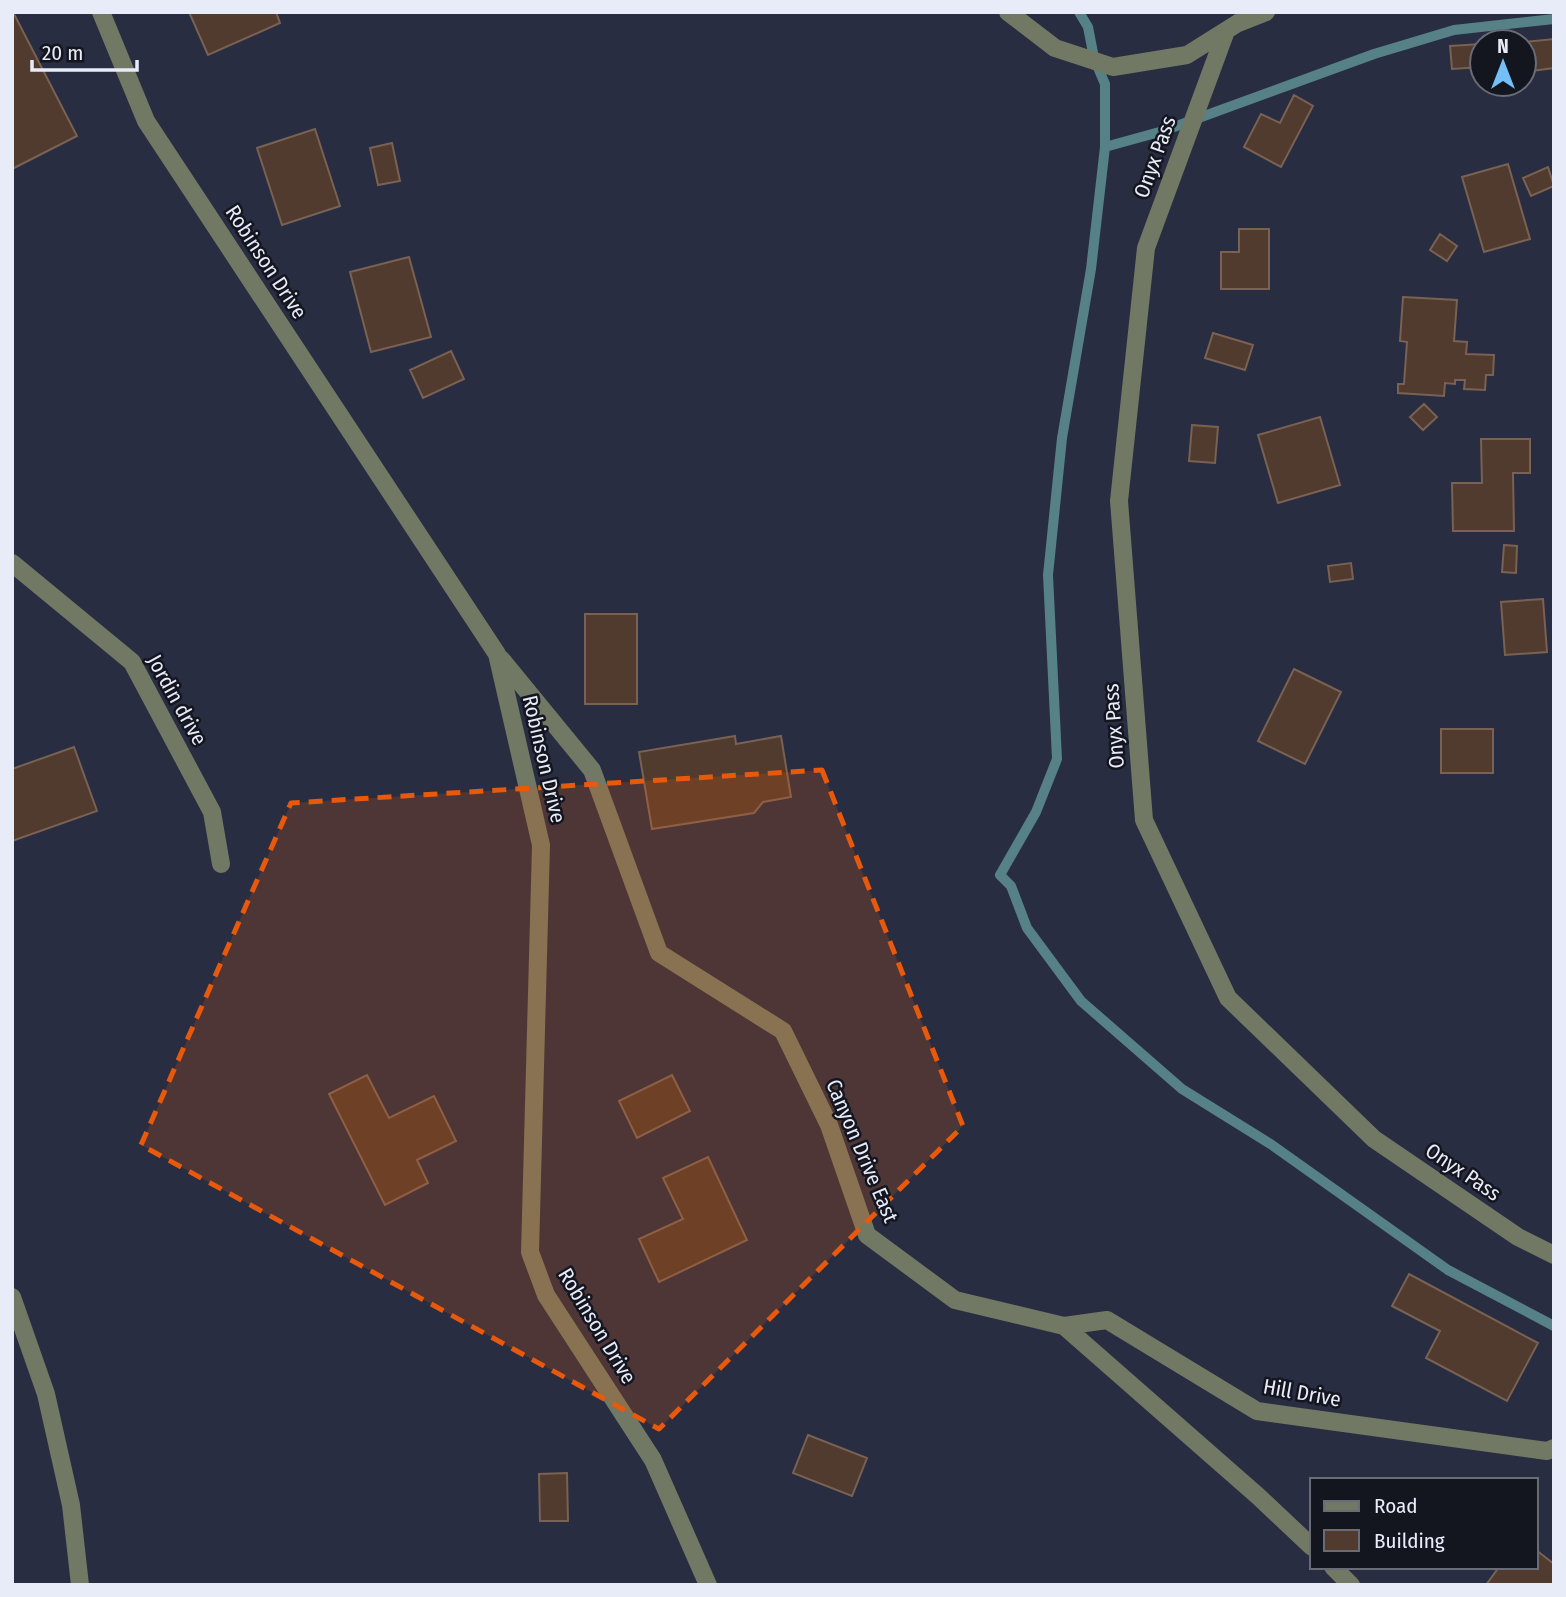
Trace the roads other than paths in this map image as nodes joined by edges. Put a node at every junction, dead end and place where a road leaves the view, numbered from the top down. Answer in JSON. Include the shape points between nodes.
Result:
{"nodes":[{"id":1,"x":101,"y":12,"type":"edge"},
{"id":2,"x":1008,"y":12,"type":"edge"},
{"id":3,"x":1266,"y":12,"type":"edge"},
{"id":4,"x":1226,"y":31,"type":"junction"},
{"id":5,"x":12,"y":563,"type":"edge"},
{"id":6,"x":497,"y":654,"type":"junction"},
{"id":7,"x":221,"y":864,"type":"dead end"},
{"id":8,"x":1554,"y":1255,"type":"edge"},
{"id":9,"x":12,"y":1297,"type":"edge"},
{"id":10,"x":1064,"y":1326,"type":"junction"},
{"id":11,"x":1554,"y":1448,"type":"edge"},
{"id":12,"x":1310,"y":1545,"type":"edge"},
{"id":13,"x":1335,"y":1569,"type":"edge"},
{"id":14,"x":80,"y":1585,"type":"edge"},
{"id":15,"x":708,"y":1585,"type":"edge"},
{"id":16,"x":1351,"y":1585,"type":"edge"}],
"edges":[{"from":1,"to":6,"type":"street","name":"Robinson Drive","via":[[146,121]]},
{"from":2,"to":4,"type":"street","via":[[1055,48],[1113,68],[1188,55]]},
{"from":3,"to":4,"type":"street"},
{"from":4,"to":8,"type":"street","name":"Onyx Pass","via":[[1146,248],[1119,501],[1144,820],[1228,998],[1374,1139],[1518,1237]]},
{"from":5,"to":7,"type":"street","name":"Jordin drive","via":[[132,662],[212,812]]},
{"from":6,"to":10,"type":"street","name":"Canyon Drive East","via":[[592,770],[659,953],[783,1031],[830,1125],[867,1234],[955,1300]]},
{"from":6,"to":15,"type":"street","name":"Robinson Drive","via":[[541,845],[530,1252],[546,1295],[653,1460]]},
{"from":9,"to":14,"type":"street","via":[[46,1394],[71,1505]]},
{"from":10,"to":11,"type":"street","name":"Hill Drive","via":[[1107,1320],[1257,1411],[1547,1451]]},
{"from":10,"to":12,"type":"street","name":"Canyon Drive East"},
{"from":13,"to":16,"type":"street"}]}
